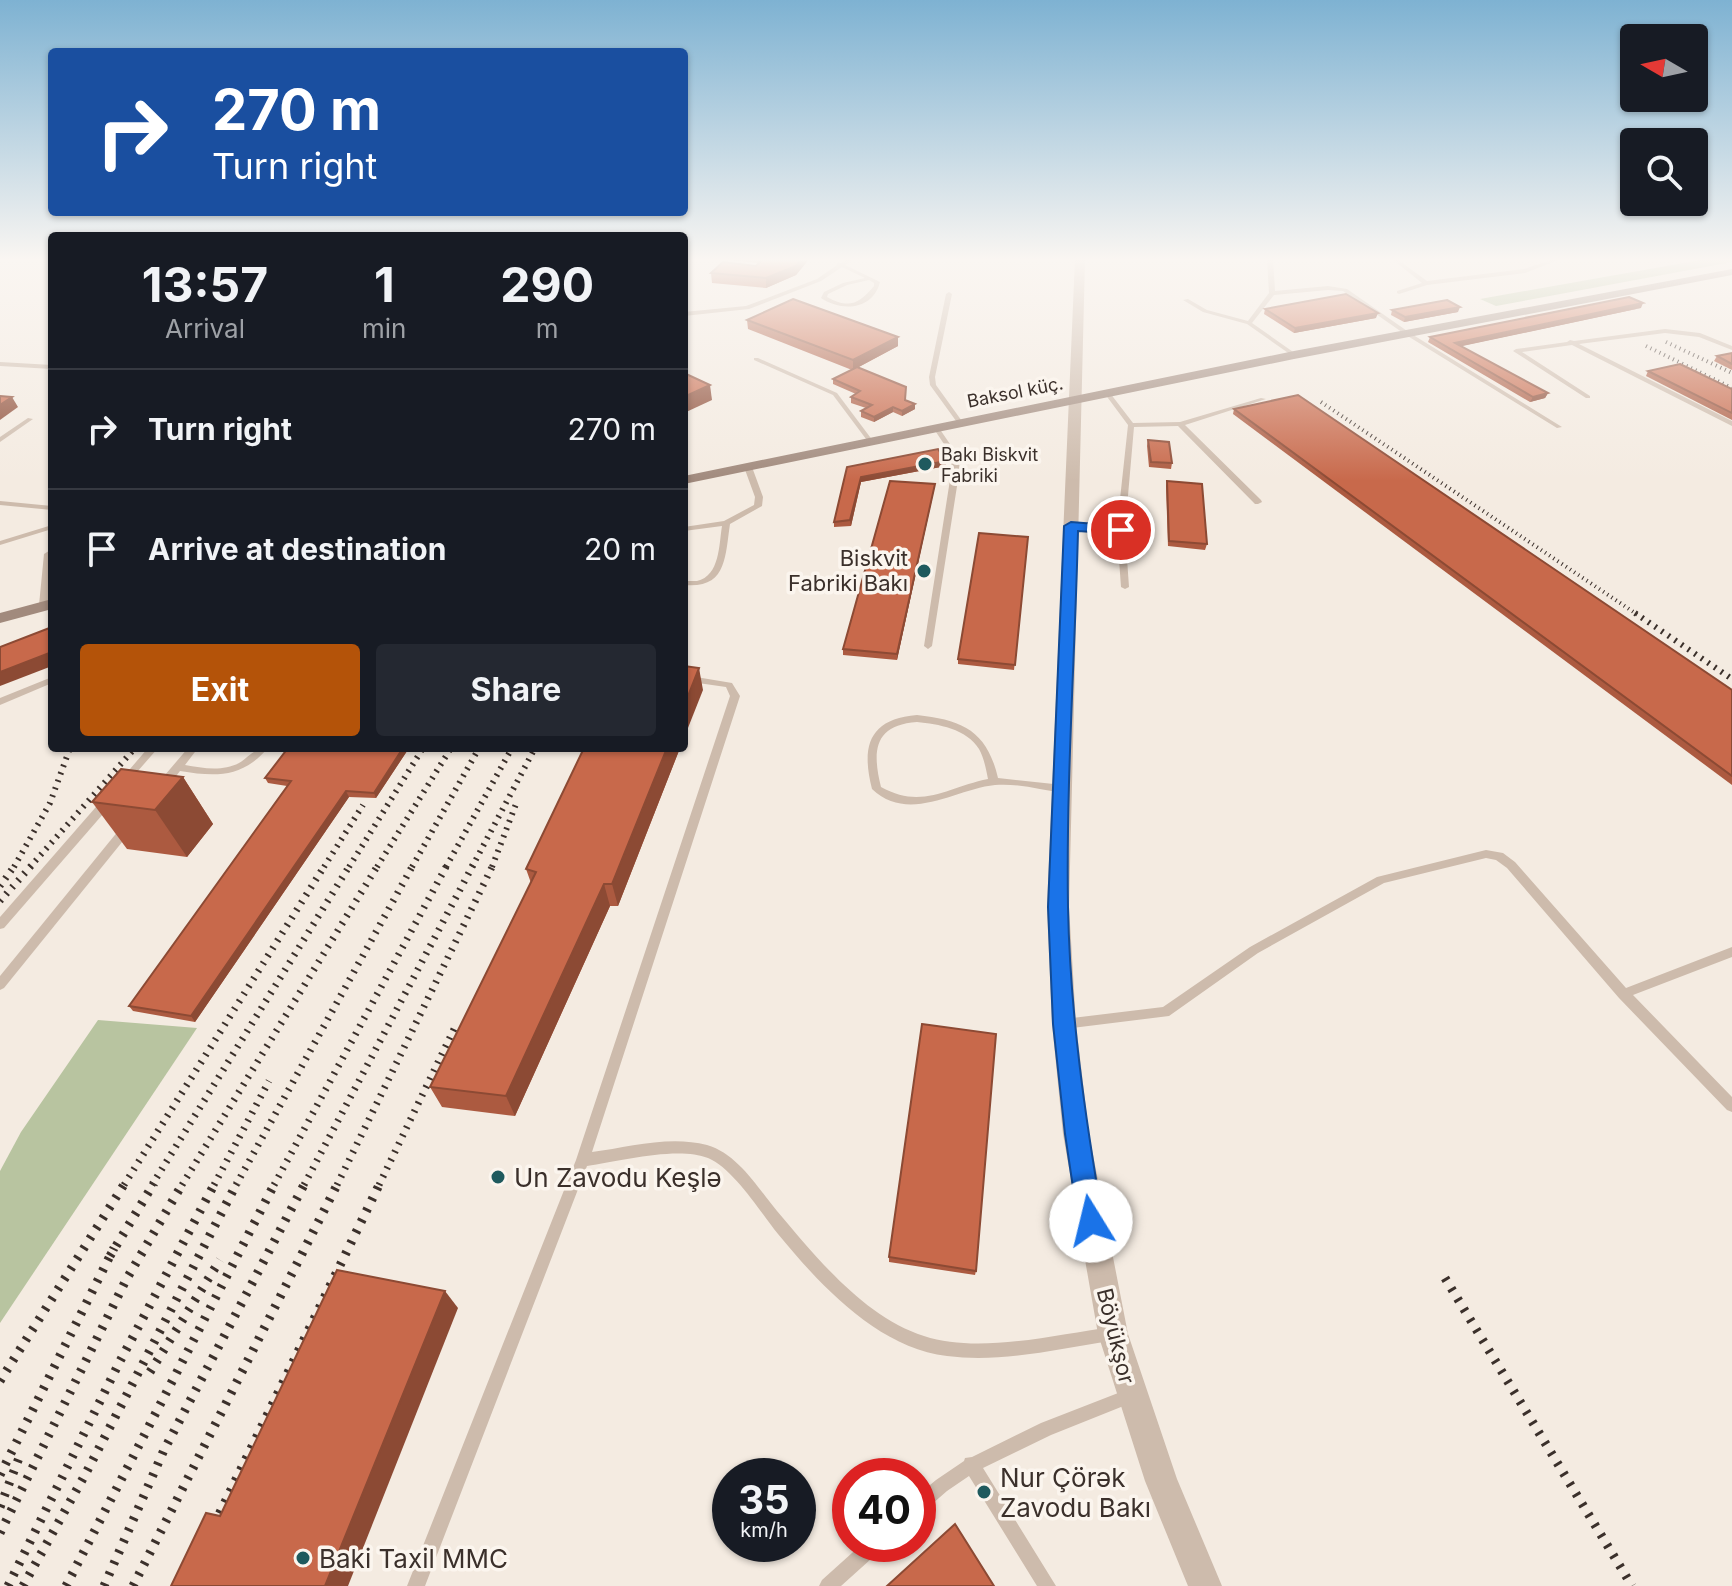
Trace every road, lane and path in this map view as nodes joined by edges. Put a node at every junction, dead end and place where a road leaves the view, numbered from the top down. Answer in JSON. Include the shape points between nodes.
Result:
{"nodes":[{"id":1,"x":941,"y":333,"type":"edge"},
{"id":2,"x":1076,"y":333,"type":"edge"},
{"id":3,"x":1263,"y":333,"type":"edge"},
{"id":4,"x":1413,"y":333,"type":"edge"},
{"id":5,"x":1661,"y":333,"type":"edge"},
{"id":6,"x":1688,"y":333,"type":"edge"},
{"id":7,"x":1408,"y":334,"type":"junction"},
{"id":8,"x":1569,"y":342,"type":"junction"},
{"id":9,"x":1732,"y":348,"type":"edge"},
{"id":10,"x":1294,"y":355,"type":"junction"},
{"id":11,"x":756,"y":359,"type":"dead end"},
{"id":12,"x":0,"y":364,"type":"edge"},
{"id":13,"x":48,"y":367,"type":"edge"},
{"id":14,"x":1108,"y":394,"type":"junction"},
{"id":15,"x":1588,"y":397,"type":"dead end"},
{"id":16,"x":1263,"y":399,"type":"edge"},
{"id":17,"x":1073,"y":401,"type":"junction"},
{"id":18,"x":30,"y":419,"type":"dead end"},
{"id":19,"x":961,"y":424,"type":"junction"},
{"id":20,"x":1180,"y":424,"type":"junction"},
{"id":21,"x":1732,"y":424,"type":"edge"},
{"id":22,"x":1131,"y":425,"type":"junction"},
{"id":23,"x":1559,"y":427,"type":"dead end"},
{"id":24,"x":937,"y":429,"type":"junction"},
{"id":25,"x":0,"y":440,"type":"edge"},
{"id":26,"x":871,"y":442,"type":"junction"},
{"id":27,"x":748,"y":467,"type":"junction"},
{"id":28,"x":688,"y":479,"type":"edge"},
{"id":29,"x":1258,"y":502,"type":"dead end"},
{"id":30,"x":0,"y":503,"type":"edge"},
{"id":31,"x":48,"y":508,"type":"edge"},
{"id":32,"x":726,"y":523,"type":"junction"},
{"id":33,"x":1071,"y":526,"type":"junction"},
{"id":34,"x":48,"y":528,"type":"edge"},
{"id":35,"x":688,"y":528,"type":"edge"},
{"id":36,"x":1121,"y":530,"type":"junction"},
{"id":37,"x":0,"y":543,"type":"edge"},
{"id":38,"x":688,"y":583,"type":"edge"},
{"id":39,"x":1125,"y":587,"type":"dead end"},
{"id":40,"x":48,"y":605,"type":"edge"},
{"id":41,"x":0,"y":618,"type":"edge"},
{"id":42,"x":928,"y":646,"type":"dead end"},
{"id":43,"x":688,"y":679,"type":"edge"},
{"id":44,"x":48,"y":682,"type":"edge"},
{"id":45,"x":0,"y":702,"type":"edge"},
{"id":46,"x":150,"y":752,"type":"edge"},
{"id":47,"x":190,"y":752,"type":"edge"},
{"id":48,"x":258,"y":752,"type":"edge"},
{"id":49,"x":178,"y":767,"type":"junction"},
{"id":50,"x":994,"y":782,"type":"junction"},
{"id":51,"x":123,"y":783,"type":"edge"},
{"id":52,"x":1063,"y":789,"type":"junction"},
{"id":53,"x":113,"y":795,"type":"edge"},
{"id":54,"x":154,"y":796,"type":"edge"},
{"id":55,"x":135,"y":819,"type":"edge"},
{"id":56,"x":0,"y":925,"type":"edge"},
{"id":57,"x":1732,"y":952,"type":"edge"},
{"id":58,"x":0,"y":985,"type":"edge"},
{"id":59,"x":1623,"y":994,"type":"junction"},
{"id":60,"x":1064,"y":1024,"type":"junction"},
{"id":61,"x":1732,"y":1106,"type":"edge"},
{"id":62,"x":583,"y":1160,"type":"junction"},
{"id":63,"x":1113,"y":1334,"type":"junction"},
{"id":64,"x":1131,"y":1396,"type":"junction"},
{"id":65,"x":971,"y":1464,"type":"junction"},
{"id":66,"x":936,"y":1491,"type":"edge"},
{"id":67,"x":855,"y":1562,"type":"edge"},
{"id":68,"x":416,"y":1586,"type":"edge"},
{"id":69,"x":828,"y":1586,"type":"edge"},
{"id":70,"x":1047,"y":1586,"type":"edge"},
{"id":71,"x":1205,"y":1586,"type":"edge"}],
"edges":[{"from":1,"to":19,"type":"lane","via":[[933,385]]},
{"from":2,"to":17,"type":"street","name":"Böyükşor"},
{"from":3,"to":10,"type":"lane"},
{"from":4,"to":7,"type":"main road","name":"Baksol küç."},
{"from":5,"to":8,"type":"lane"},
{"from":6,"to":9,"type":"lane"},
{"from":7,"to":10,"type":"main road","name":"Baksol küç."},
{"from":7,"to":23,"type":"lane"},
{"from":8,"to":15,"type":"lane","via":[[1516,351]]},
{"from":8,"to":21,"type":"lane"},
{"from":10,"to":14,"type":"main road","name":"Baksol küç."},
{"from":11,"to":26,"type":"lane","via":[[835,394]]},
{"from":12,"to":13,"type":"lane"},
{"from":14,"to":17,"type":"main road","name":"Baksol küç."},
{"from":14,"to":22,"type":"lane"},
{"from":16,"to":20,"type":"lane"},
{"from":17,"to":19,"type":"main road","name":"Baksol küç."},
{"from":17,"to":33,"type":"street","name":"Böyükşor"},
{"from":18,"to":25,"type":"lane"},
{"from":19,"to":24,"type":"main road","name":"Baksol küç."},
{"from":20,"to":22,"type":"lane"},
{"from":20,"to":29,"type":"lane"},
{"from":22,"to":36,"type":"lane"},
{"from":24,"to":26,"type":"main road","name":"Baksol küç."},
{"from":24,"to":42,"type":"lane","via":[[956,467]]},
{"from":26,"to":27,"type":"main road","name":"Baksol küç."},
{"from":27,"to":28,"type":"main road","name":"Baksol küç."},
{"from":27,"to":32,"type":"lane","via":[[758,506]]},
{"from":30,"to":31,"type":"lane"},
{"from":32,"to":35,"type":"lane"},
{"from":32,"to":38,"type":"lane","via":[[713,576]]},
{"from":33,"to":36,"type":"lane"},
{"from":33,"to":52,"type":"street","name":"Böyükşor"},
{"from":34,"to":37,"type":"lane"},
{"from":36,"to":39,"type":"lane"},
{"from":40,"to":41,"type":"main road"},
{"from":43,"to":62,"type":"lane","via":[[729,685],[735,696]]},
{"from":44,"to":45,"type":"lane"},
{"from":46,"to":51,"type":"lane"},
{"from":47,"to":49,"type":"lane"},
{"from":48,"to":49,"type":"lane","via":[[239,769],[215,774]]},
{"from":49,"to":54,"type":"lane"},
{"from":50,"to":50,"type":"lane","via":[[933,800],[894,799],[877,789],[874,780],[871,765],[877,737],[897,722],[949,724],[980,743]]},
{"from":50,"to":52,"type":"lane"},
{"from":52,"to":60,"type":"street","name":"Böyükşor","via":[[1058,907]]},
{"from":53,"to":56,"type":"lane"},
{"from":55,"to":58,"type":"lane"},
{"from":57,"to":59,"type":"lane"},
{"from":59,"to":60,"type":"lane","via":[[1511,865],[1499,856],[1475,854],[1381,880],[1254,950],[1165,1012]]},
{"from":59,"to":61,"type":"lane"},
{"from":60,"to":63,"type":"street","name":"Böyükşor","via":[[1076,1134]]},
{"from":62,"to":63,"type":"lane","via":[[685,1147],[727,1162],[800,1250],[857,1303],[897,1333],[927,1345],[983,1351]]},
{"from":62,"to":68,"type":"lane"},
{"from":63,"to":64,"type":"street","name":"Böyükşor"},
{"from":64,"to":65,"type":"lane"},
{"from":64,"to":71,"type":"street","name":"Böyükşor"},
{"from":65,"to":66,"type":"lane"},
{"from":65,"to":70,"type":"lane"},
{"from":67,"to":69,"type":"lane"}]}
